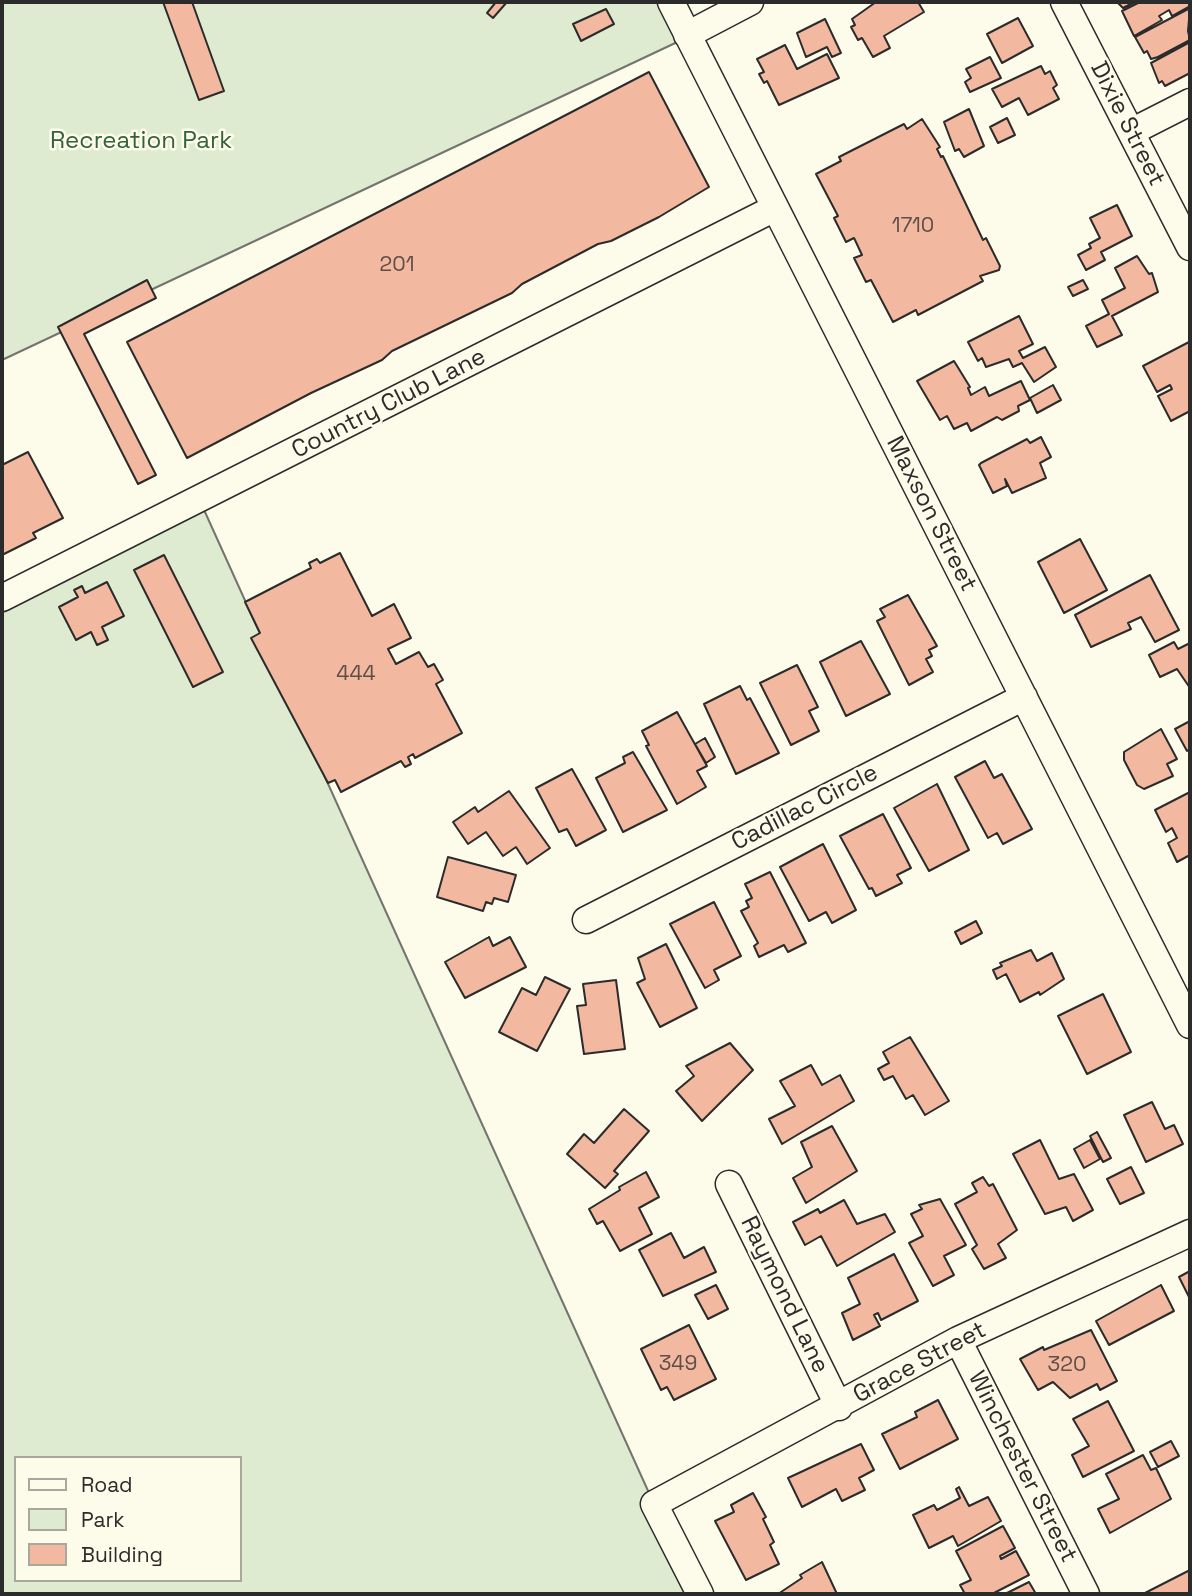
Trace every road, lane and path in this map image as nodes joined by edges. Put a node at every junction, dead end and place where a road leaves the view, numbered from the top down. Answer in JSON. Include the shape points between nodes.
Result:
{"nodes":[{"id":1,"x":671,"y":2,"type":"edge"},
{"id":2,"x":750,"y":2,"type":"edge"},
{"id":3,"x":1064,"y":2,"type":"edge"},
{"id":4,"x":687,"y":35,"type":"junction"},
{"id":5,"x":1190,"y":102,"type":"edge"},
{"id":6,"x":1131,"y":132,"type":"junction"},
{"id":7,"x":775,"y":208,"type":"junction"},
{"id":8,"x":1190,"y":247,"type":"edge"},
{"id":9,"x":2,"y":598,"type":"edge"},
{"id":10,"x":1024,"y":696,"type":"junction"},
{"id":11,"x":586,"y":920,"type":"dead end"},
{"id":12,"x":1190,"y":1025,"type":"edge"},
{"id":13,"x":729,"y":1184,"type":"dead end"},
{"id":14,"x":1190,"y":1233,"type":"edge"},
{"id":15,"x":958,"y":1340,"type":"junction"},
{"id":16,"x":839,"y":1407,"type":"junction"},
{"id":17,"x":700,"y":1594,"type":"edge"},
{"id":18,"x":1086,"y":1594,"type":"edge"}],
"edges":[{"from":1,"to":4,"type":"street","name":"Maxson Street"},
{"from":2,"to":4,"type":"street"},
{"from":3,"to":6,"type":"street","name":"Dixie Street"},
{"from":4,"to":7,"type":"street","name":"Maxson Street"},
{"from":5,"to":6,"type":"street"},
{"from":6,"to":8,"type":"street","name":"Dixie Street"},
{"from":7,"to":9,"type":"street","name":"Country Club Lane"},
{"from":7,"to":10,"type":"street","name":"Maxson Street"},
{"from":10,"to":11,"type":"street","name":"Cadillac Circle"},
{"from":10,"to":12,"type":"street","name":"Maxson Street"},
{"from":13,"to":16,"type":"street","name":"Raymond Lane"},
{"from":14,"to":15,"type":"street","name":"Grace Street"},
{"from":15,"to":16,"type":"street","name":"Grace Street"},
{"from":15,"to":18,"type":"street","name":"Winchester Street"},
{"from":16,"to":17,"type":"street","name":"Grace Street","via":[[653,1504]]}]}
